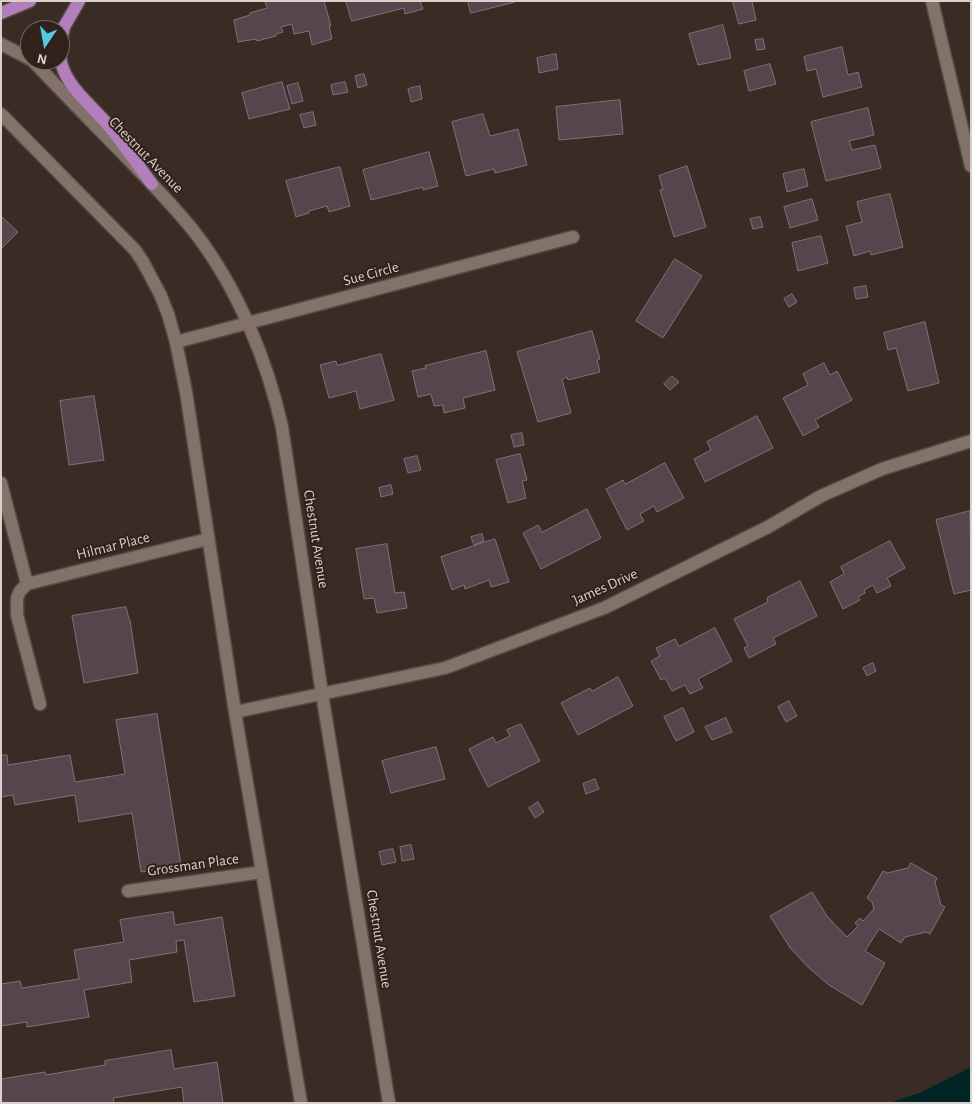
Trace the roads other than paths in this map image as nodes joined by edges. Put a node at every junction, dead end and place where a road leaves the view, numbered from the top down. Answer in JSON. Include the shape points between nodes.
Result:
{"nodes":[{"id":1,"x":30,"y":1,"type":"edge"},
{"id":2,"x":79,"y":1,"type":"edge"},
{"id":3,"x":932,"y":1,"type":"edge"},
{"id":4,"x":1,"y":13,"type":"edge"},
{"id":5,"x":68,"y":20,"type":"edge"},
{"id":6,"x":1,"y":44,"type":"edge"},
{"id":7,"x":20,"y":54,"type":"edge"},
{"id":8,"x":42,"y":70,"type":"edge"},
{"id":9,"x":63,"y":70,"type":"edge"},
{"id":10,"x":1,"y":114,"type":"edge"},
{"id":11,"x":971,"y":166,"type":"edge"},
{"id":12,"x":152,"y":184,"type":"junction"},
{"id":13,"x":573,"y":237,"type":"dead end"},
{"id":14,"x":248,"y":324,"type":"junction"},
{"id":15,"x":176,"y":342,"type":"junction"},
{"id":16,"x":971,"y":441,"type":"edge"},
{"id":17,"x":1,"y":483,"type":"edge"},
{"id":18,"x":208,"y":538,"type":"junction"},
{"id":19,"x":26,"y":584,"type":"junction"},
{"id":20,"x":322,"y":694,"type":"junction"},
{"id":21,"x":40,"y":704,"type":"dead end"},
{"id":22,"x":235,"y":712,"type":"junction"},
{"id":23,"x":262,"y":872,"type":"junction"},
{"id":24,"x":128,"y":891,"type":"dead end"},
{"id":25,"x":301,"y":1103,"type":"edge"},
{"id":26,"x":389,"y":1103,"type":"edge"}],
"edges":[{"from":1,"to":4,"type":"main road"},
{"from":2,"to":5,"type":"main road"},
{"from":3,"to":11,"type":"street"},
{"from":6,"to":7,"type":"street","name":"Chestnut Avenue"},
{"from":8,"to":12,"type":"street","name":"Chestnut Avenue"},
{"from":9,"to":12,"type":"main road","via":[[73,88],[108,125]]},
{"from":10,"to":15,"type":"street","via":[[135,250],[160,294]]},
{"from":12,"to":14,"type":"street","name":"Chestnut Avenue","via":[[196,235]]},
{"from":13,"to":14,"type":"street","name":"Sue Circle"},
{"from":14,"to":15,"type":"street","name":"Sue Circle"},
{"from":14,"to":20,"type":"street","name":"Chestnut Avenue","via":[[274,392],[282,427]]},
{"from":15,"to":18,"type":"street"},
{"from":16,"to":20,"type":"street","name":"James Drive","via":[[882,470],[821,496],[604,608],[445,668]]},
{"from":17,"to":19,"type":"street"},
{"from":18,"to":19,"type":"street","name":"Hilmar Place"},
{"from":18,"to":22,"type":"street"},
{"from":19,"to":21,"type":"street","via":[[17,598],[17,615]]},
{"from":20,"to":22,"type":"street","name":"James Drive"},
{"from":20,"to":26,"type":"street","name":"Chestnut Avenue"},
{"from":22,"to":23,"type":"street"},
{"from":23,"to":24,"type":"street","name":"Grossman Place"},
{"from":23,"to":25,"type":"street"}]}
